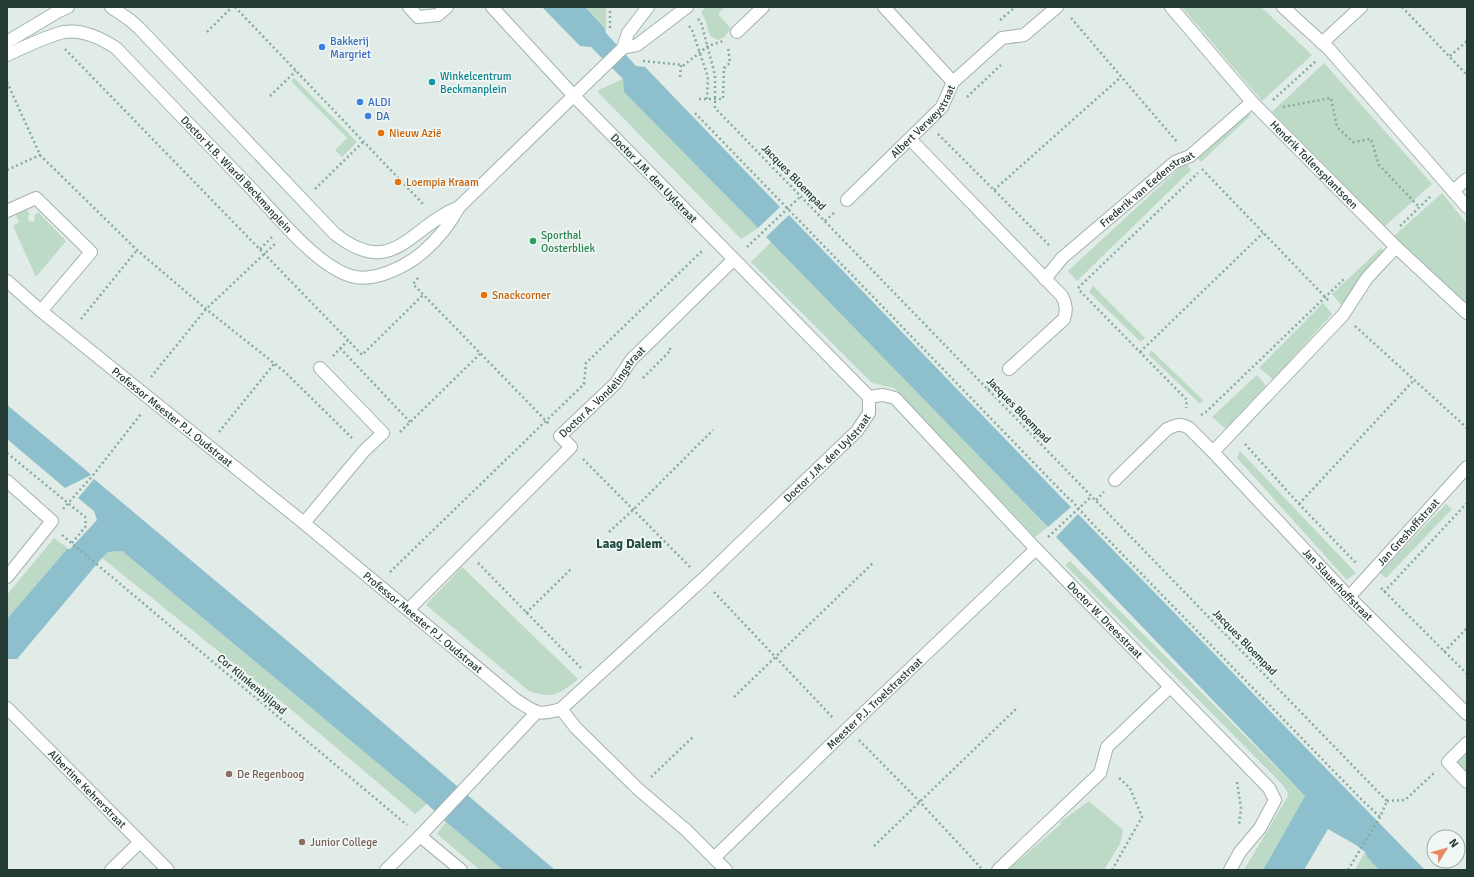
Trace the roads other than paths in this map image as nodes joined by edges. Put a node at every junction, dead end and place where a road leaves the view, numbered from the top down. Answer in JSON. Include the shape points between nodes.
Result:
{"nodes":[{"id":1,"x":68,"y":7,"type":"edge"},
{"id":2,"x":111,"y":7,"type":"edge"},
{"id":3,"x":409,"y":7,"type":"edge"},
{"id":4,"x":447,"y":7,"type":"edge"},
{"id":5,"x":492,"y":7,"type":"edge"},
{"id":6,"x":648,"y":7,"type":"edge"},
{"id":7,"x":764,"y":7,"type":"edge"},
{"id":8,"x":884,"y":7,"type":"edge"},
{"id":9,"x":1171,"y":7,"type":"edge"},
{"id":10,"x":1283,"y":7,"type":"edge"},
{"id":11,"x":1361,"y":7,"type":"edge"},
{"id":12,"x":1062,"y":10,"type":"edge"},
{"id":13,"x":682,"y":11,"type":"edge"},
{"id":14,"x":737,"y":32,"type":"dead end"},
{"id":15,"x":7,"y":42,"type":"edge"},
{"id":16,"x":1325,"y":46,"type":"junction"},
{"id":17,"x":623,"y":48,"type":"junction"},
{"id":18,"x":7,"y":55,"type":"edge"},
{"id":19,"x":954,"y":82,"type":"junction"},
{"id":20,"x":573,"y":95,"type":"junction"},
{"id":21,"x":1252,"y":102,"type":"junction"},
{"id":22,"x":910,"y":139,"type":"junction"},
{"id":23,"x":1467,"y":179,"type":"edge"},
{"id":24,"x":1449,"y":186,"type":"junction"},
{"id":25,"x":847,"y":200,"type":"dead end"},
{"id":26,"x":459,"y":207,"type":"junction"},
{"id":27,"x":1467,"y":207,"type":"edge"},
{"id":28,"x":7,"y":211,"type":"edge"},
{"id":29,"x":1396,"y":247,"type":"junction"},
{"id":30,"x":733,"y":260,"type":"junction"},
{"id":31,"x":1046,"y":279,"type":"junction"},
{"id":32,"x":7,"y":281,"type":"edge"},
{"id":33,"x":41,"y":311,"type":"junction"},
{"id":34,"x":1467,"y":313,"type":"edge"},
{"id":35,"x":320,"y":368,"type":"road end"},
{"id":36,"x":1009,"y":369,"type":"dead end"},
{"id":37,"x":869,"y":397,"type":"junction"},
{"id":38,"x":1213,"y":452,"type":"junction"},
{"id":39,"x":1467,"y":467,"type":"edge"},
{"id":40,"x":1115,"y":480,"type":"dead end"},
{"id":41,"x":7,"y":482,"type":"edge"},
{"id":42,"x":304,"y":523,"type":"junction"},
{"id":43,"x":1036,"y":549,"type":"junction"},
{"id":44,"x":7,"y":577,"type":"edge"},
{"id":45,"x":1348,"y":597,"type":"junction"},
{"id":46,"x":409,"y":609,"type":"junction"},
{"id":47,"x":1170,"y":687,"type":"junction"},
{"id":48,"x":7,"y":708,"type":"edge"},
{"id":49,"x":561,"y":709,"type":"junction"},
{"id":50,"x":541,"y":713,"type":"junction"},
{"id":51,"x":1467,"y":714,"type":"edge"},
{"id":52,"x":1467,"y":743,"type":"edge"},
{"id":53,"x":1467,"y":782,"type":"edge"},
{"id":54,"x":420,"y":836,"type":"junction"},
{"id":55,"x":140,"y":842,"type":"junction"},
{"id":56,"x":714,"y":858,"type":"junction"},
{"id":57,"x":112,"y":870,"type":"edge"},
{"id":58,"x":168,"y":870,"type":"edge"},
{"id":59,"x":386,"y":870,"type":"edge"},
{"id":60,"x":461,"y":870,"type":"edge"},
{"id":61,"x":726,"y":870,"type":"edge"},
{"id":62,"x":998,"y":870,"type":"edge"},
{"id":63,"x":1230,"y":870,"type":"edge"}],
"edges":[{"from":1,"to":15,"type":"street"},
{"from":2,"to":26,"type":"street","name":"Doctor H.B. Wiardi Beckmanplein","via":[[139,28],[335,234],[349,245],[383,253],[393,250],[420,233],[436,218]]},
{"from":3,"to":4,"type":"street","via":[[418,17],[438,15]]},
{"from":5,"to":20,"type":"street","name":"Doctor J.M. den Uylstraat"},
{"from":6,"to":17,"type":"street","via":[[628,33]]},
{"from":7,"to":14,"type":"street"},
{"from":8,"to":19,"type":"street"},
{"from":9,"to":21,"type":"street","name":"Hendrik Tollensplantsoen"},
{"from":10,"to":16,"type":"street"},
{"from":11,"to":16,"type":"street"},
{"from":12,"to":19,"type":"street","name":"Albert Verweystraat","via":[[1024,35],[1002,38]]},
{"from":13,"to":17,"type":"street","via":[[637,45]]},
{"from":16,"to":24,"type":"street"},
{"from":17,"to":20,"type":"street","name":"Doctor H.B. Wiardi Beckmanplein"},
{"from":18,"to":26,"type":"street","name":"Doctor H.B. Wiardi Beckmanplein","via":[[64,32],[97,37],[116,48],[290,230],[323,261],[353,277],[376,277],[390,272],[423,252],[451,221]]},
{"from":19,"to":22,"type":"street","name":"Albert Verweystraat","via":[[942,107]]},
{"from":20,"to":26,"type":"street","name":"Doctor H.B. Wiardi Beckmanplein"},
{"from":20,"to":30,"type":"street","name":"Doctor J.M. den Uylstraat"},
{"from":21,"to":29,"type":"street","name":"Hendrik Tollensplantsoen"},
{"from":21,"to":31,"type":"street","name":"Frederik van Eedenstraat","via":[[1190,156],[1176,162],[1062,258]]},
{"from":22,"to":25,"type":"street","name":"Albert Verweystraat"},
{"from":22,"to":31,"type":"street"},
{"from":23,"to":24,"type":"street"},
{"from":24,"to":27,"type":"street"},
{"from":28,"to":33,"type":"street","via":[[36,198],[91,252]]},
{"from":29,"to":34,"type":"street","name":"Hendrik Tollensplantsoen"},
{"from":29,"to":38,"type":"street","via":[[1367,278],[1343,315]]},
{"from":30,"to":37,"type":"street","name":"Doctor J.M. den Uylstraat"},
{"from":30,"to":46,"type":"street","name":"Doctor A. Vondelingstraat","via":[[631,360],[616,383],[560,436],[571,447]]},
{"from":31,"to":36,"type":"street","via":[[1062,296],[1066,307],[1064,319]]},
{"from":32,"to":33,"type":"street","name":"Professor Meester P.J. Oudstraat"},
{"from":33,"to":42,"type":"street","name":"Professor Meester P.J. Oudstraat"},
{"from":35,"to":42,"type":"street","via":[[383,433],[364,451]]},
{"from":37,"to":43,"type":"street","name":"Doctor W. Dreesstraat","via":[[883,395],[895,398]]},
{"from":37,"to":49,"type":"street","name":"Doctor J.M. den Uylstraat","via":[[869,413],[857,431],[702,580]]},
{"from":38,"to":40,"type":"street","name":"Jan Slauerhoffstraat","via":[[1189,428],[1178,424],[1167,429]]},
{"from":38,"to":45,"type":"street","name":"Jan Slauerhoffstraat"},
{"from":39,"to":45,"type":"street","name":"Jan Greshoffstraat"},
{"from":41,"to":44,"type":"street","via":[[52,521]]},
{"from":42,"to":46,"type":"street","name":"Professor Meester P.J. Oudstraat"},
{"from":43,"to":47,"type":"street","name":"Doctor W. Dreesstraat"},
{"from":43,"to":56,"type":"street","name":"Meester P.J. Troelstrastraat"},
{"from":45,"to":51,"type":"street","name":"Jan Slauerhoffstraat"},
{"from":46,"to":50,"type":"street","name":"Professor Meester P.J. Oudstraat","via":[[516,700]]},
{"from":47,"to":62,"type":"street","via":[[1107,747],[1100,773]]},
{"from":47,"to":63,"type":"street","name":"Doctor W. Dreesstraat","via":[[1269,788],[1275,800],[1260,828],[1240,852]]},
{"from":48,"to":55,"type":"street","name":"Albertine Kehrerstraat"},
{"from":49,"to":50,"type":"street","name":"Doctor J.M. den Uylstraat"},
{"from":49,"to":56,"type":"street","via":[[576,728],[638,789]]},
{"from":50,"to":54,"type":"street"},
{"from":52,"to":53,"type":"street","via":[[1448,762]]},
{"from":54,"to":59,"type":"street"},
{"from":54,"to":60,"type":"street"},
{"from":55,"to":57,"type":"street"},
{"from":55,"to":58,"type":"street","name":"Albertine Kehrerstraat"},
{"from":56,"to":61,"type":"street"}]}
